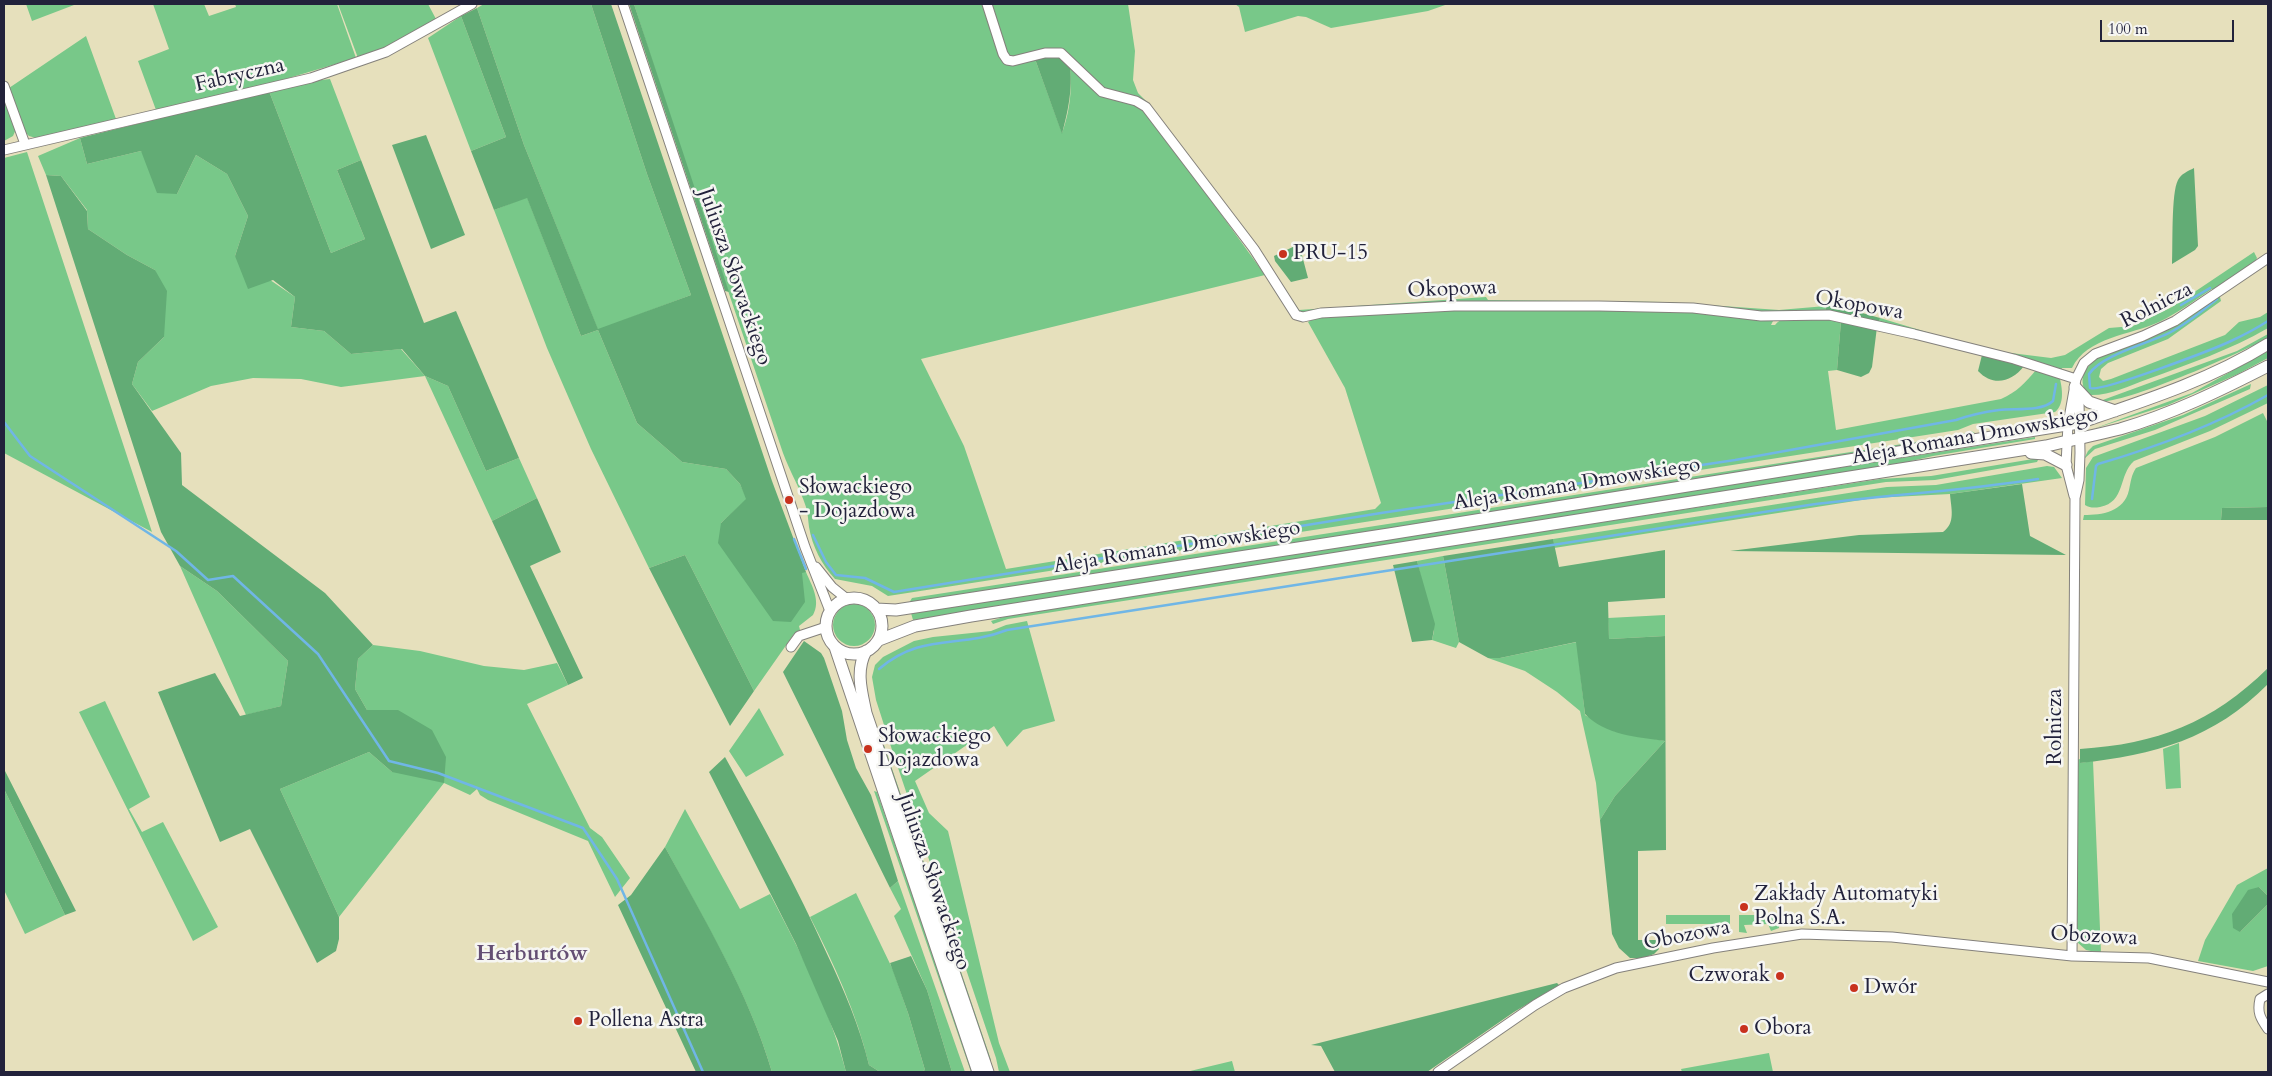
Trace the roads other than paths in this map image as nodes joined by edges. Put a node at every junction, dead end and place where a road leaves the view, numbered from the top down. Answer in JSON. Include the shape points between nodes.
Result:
{"nodes":[{"id":1,"x":472,"y":4,"type":"edge"},
{"id":2,"x":623,"y":4,"type":"edge"},
{"id":3,"x":987,"y":4,"type":"edge"},
{"id":4,"x":4,"y":86,"type":"edge"},
{"id":5,"x":25,"y":144,"type":"junction"},
{"id":6,"x":4,"y":150,"type":"edge"},
{"id":7,"x":2268,"y":258,"type":"edge"},
{"id":8,"x":2268,"y":344,"type":"edge"},
{"id":9,"x":2268,"y":366,"type":"edge"},
{"id":10,"x":2075,"y":386,"type":"junction"},
{"id":11,"x":2115,"y":411,"type":"junction"},
{"id":12,"x":2074,"y":424,"type":"junction"},
{"id":13,"x":2073,"y":439,"type":"junction"},
{"id":14,"x":2015,"y":452,"type":"junction"},
{"id":15,"x":2066,"y":465,"type":"junction"},
{"id":16,"x":2075,"y":498,"type":"junction"},
{"id":17,"x":812,"y":562,"type":"junction"},
{"id":18,"x":847,"y":599,"type":"junction"},
{"id":19,"x":876,"y":609,"type":"junction"},
{"id":20,"x":830,"y":611,"type":"junction"},
{"id":21,"x":826,"y":627,"type":"junction"},
{"id":22,"x":879,"y":640,"type":"junction"},
{"id":23,"x":791,"y":647,"type":"dead end"},
{"id":24,"x":835,"y":647,"type":"junction"},
{"id":25,"x":866,"y":651,"type":"junction"},
{"id":26,"x":2072,"y":956,"type":"junction"},
{"id":27,"x":2268,"y":982,"type":"edge"},
{"id":28,"x":2268,"y":994,"type":"edge"},
{"id":29,"x":2268,"y":1029,"type":"edge"},
{"id":30,"x":978,"y":1072,"type":"edge"},
{"id":31,"x":988,"y":1072,"type":"edge"},
{"id":32,"x":1438,"y":1072,"type":"edge"}],
"edges":[{"from":1,"to":5,"type":"street","name":"Fabryczna","via":[[386,52],[311,78]]},
{"from":2,"to":17,"type":"street","name":"Juliusza Słowackiego"},
{"from":3,"to":10,"type":"street","name":"Okopowa","via":[[1007,60],[1061,53],[1102,92],[1146,107],[1254,249],[1296,315],[1454,306],[1652,306],[1761,316],[1829,315],[2014,359]]},
{"from":4,"to":5,"type":"street"},
{"from":5,"to":6,"type":"street","name":"Fabryczna"},
{"from":7,"to":10,"type":"street","name":"Rolnicza","via":[[2175,321],[2095,354],[2080,369]]},
{"from":8,"to":11,"type":"main road","name":"Aleja Romana Dmowskiego","via":[[2179,388]]},
{"from":9,"to":13,"type":"main road","name":"Aleja Romana Dmowskiego","via":[[2160,415]]},
{"from":10,"to":11,"type":"main road","via":[[2089,402]]},
{"from":10,"to":12,"type":"street","name":"Rolnicza","via":[[2079,401]]},
{"from":11,"to":12,"type":"main road","name":"Aleja Romana Dmowskiego"},
{"from":12,"to":13,"type":"street","name":"Rolnicza"},
{"from":12,"to":19,"type":"main road","name":"Aleja Romana Dmowskiego","via":[[1389,534],[896,610]]},
{"from":13,"to":14,"type":"main road","name":"Aleja Romana Dmowskiego"},
{"from":13,"to":15,"type":"street","name":"Rolnicza"},
{"from":13,"to":16,"type":"street","name":"Rolnicza","via":[[2080,465]]},
{"from":14,"to":15,"type":"main road","via":[[2045,454]]},
{"from":14,"to":22,"type":"main road","name":"Aleja Romana Dmowskiego","via":[[963,617],[915,626]]},
{"from":15,"to":16,"type":"street","name":"Rolnicza"},
{"from":16,"to":26,"type":"street","name":"Rolnicza"},
{"from":17,"to":18,"type":"street","name":"Juliusza Słowackiego","via":[[832,587]]},
{"from":17,"to":20,"type":"street","name":"Juliusza Słowackiego"},
{"from":18,"to":19,"type":"main road","via":[[864,600]]},
{"from":18,"to":20,"type":"main road"},
{"from":19,"to":22,"type":"main road","via":[[882,624]]},
{"from":20,"to":21,"type":"main road"},
{"from":21,"to":23,"type":"street","via":[[799,636]]},
{"from":21,"to":24,"type":"main road"},
{"from":22,"to":25,"type":"main road"},
{"from":24,"to":25,"type":"main road","via":[[850,654]]},
{"from":24,"to":30,"type":"main road","name":"Juliusza Słowackiego"},
{"from":25,"to":31,"type":"main road","name":"Juliusza Słowackiego","via":[[860,668],[866,713]]},
{"from":26,"to":27,"type":"street","name":"Obozowa","via":[[2149,958]]},
{"from":26,"to":32,"type":"street","name":"Obozowa","via":[[1892,937],[1802,934],[1713,948],[1616,968],[1564,988]]},
{"from":28,"to":29,"type":"street","via":[[2260,999],[2258,1008]]}]}
